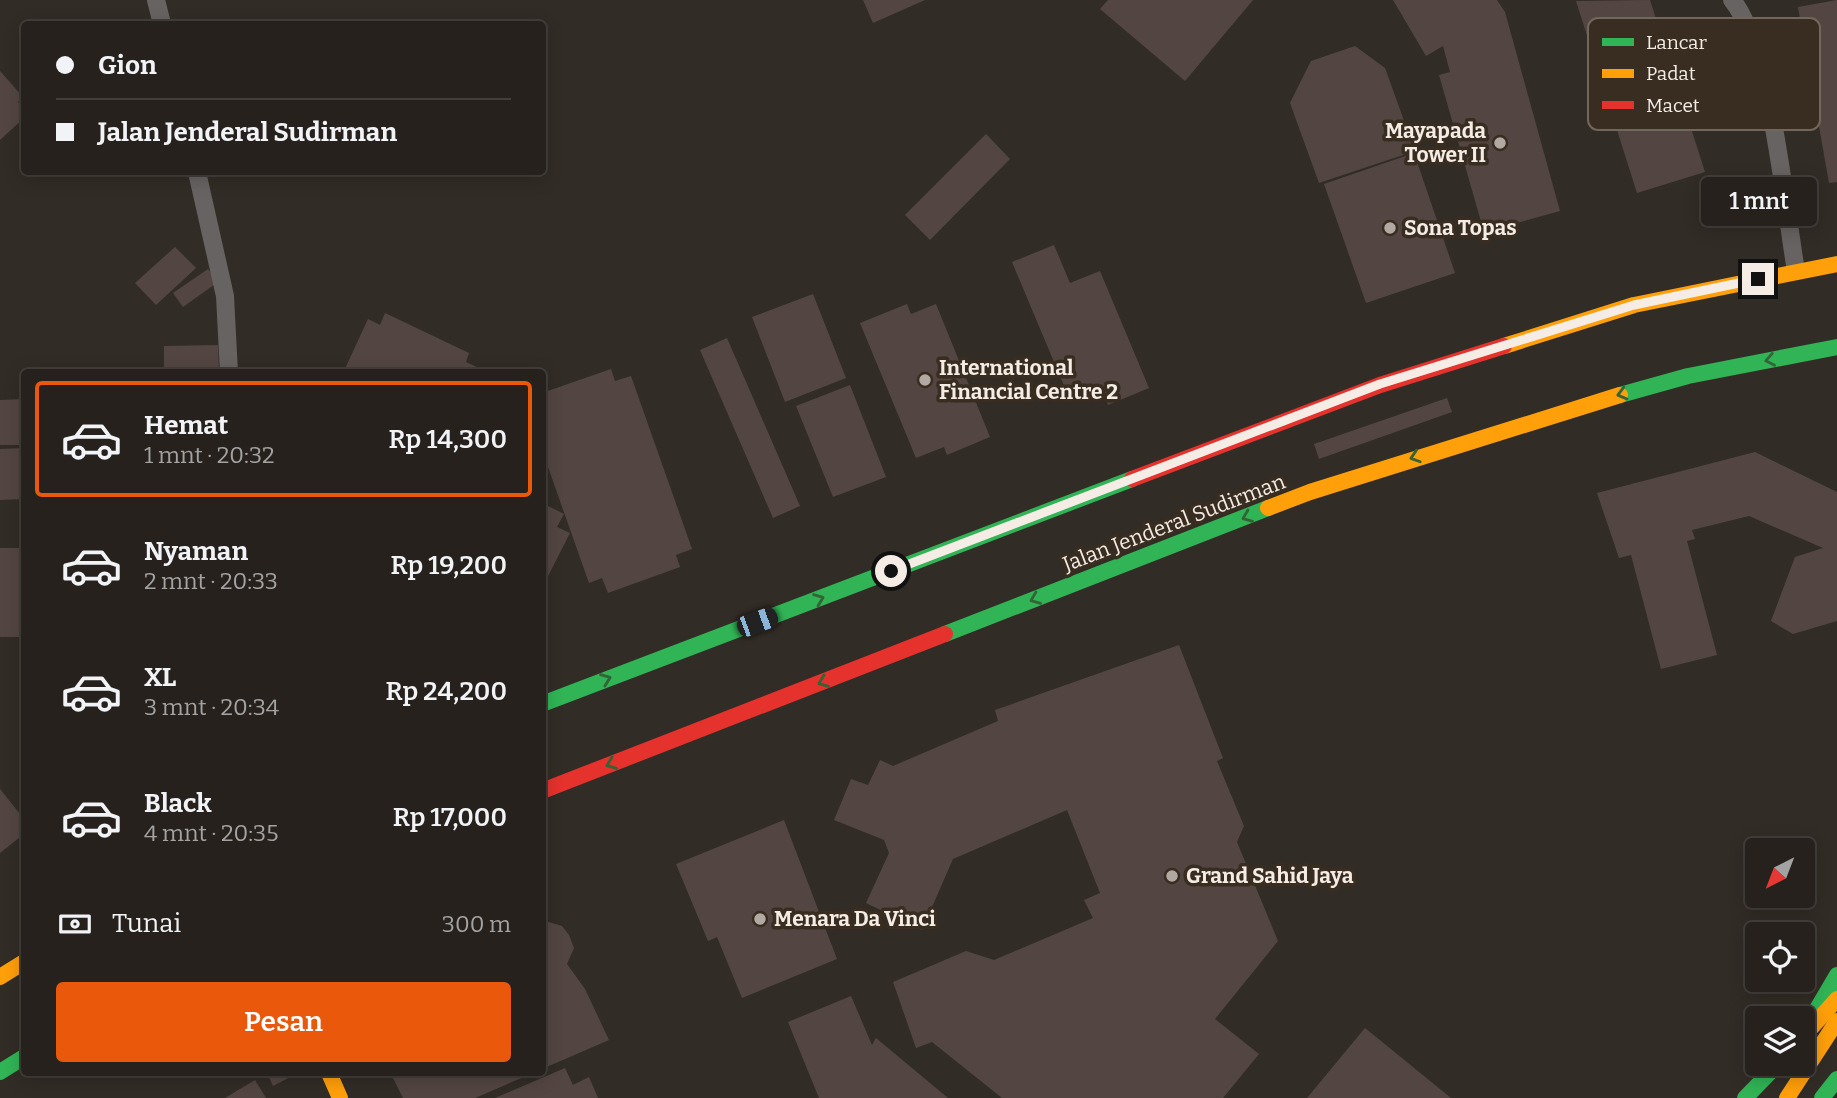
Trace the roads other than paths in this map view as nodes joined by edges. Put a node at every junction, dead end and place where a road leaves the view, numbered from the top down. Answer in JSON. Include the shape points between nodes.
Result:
{"nodes":[{"id":1,"x":156,"y":0,"type":"edge"},
{"id":2,"x":1732,"y":0,"type":"edge"},
{"id":3,"x":1742,"y":18,"type":"edge"},
{"id":4,"x":161,"y":21,"type":"edge"},
{"id":5,"x":1772,"y":130,"type":"edge"},
{"id":6,"x":198,"y":175,"type":"edge"},
{"id":7,"x":1837,"y":264,"type":"edge"},
{"id":8,"x":1796,"y":271,"type":"junction"},
{"id":9,"x":1837,"y":347,"type":"edge"},
{"id":10,"x":229,"y":369,"type":"edge"},
{"id":11,"x":546,"y":702,"type":"edge"},
{"id":12,"x":546,"y":789,"type":"edge"},
{"id":13,"x":21,"y":964,"type":"edge"},
{"id":14,"x":1837,"y":975,"type":"edge"},
{"id":15,"x":0,"y":977,"type":"edge"},
{"id":16,"x":1837,"y":999,"type":"edge"},
{"id":17,"x":1815,"y":1013,"type":"edge"},
{"id":18,"x":1837,"y":1021,"type":"edge"},
{"id":19,"x":1815,"y":1022,"type":"edge"},
{"id":20,"x":21,"y":1059,"type":"edge"},
{"id":21,"x":0,"y":1072,"type":"edge"},
{"id":22,"x":330,"y":1076,"type":"edge"},
{"id":23,"x":1766,"y":1076,"type":"edge"},
{"id":24,"x":1837,"y":1079,"type":"edge"},
{"id":25,"x":340,"y":1098,"type":"edge"},
{"id":26,"x":1745,"y":1098,"type":"edge"},
{"id":27,"x":1787,"y":1098,"type":"edge"},
{"id":28,"x":1822,"y":1098,"type":"edge"}],
"edges":[{"from":1,"to":4,"type":"street"},
{"from":2,"to":3,"type":"street"},
{"from":5,"to":8,"type":"street"},
{"from":6,"to":10,"type":"street","via":[[225,296]]},
{"from":7,"to":8,"type":"main road"},
{"from":11,"to":8,"type":"main road","one_way":true,"via":[[1380,384],[1634,305]]},
{"from":9,"to":12,"type":"main road","name":"Jalan Jenderal Sudirman","one_way":true,"via":[[1626,393],[1310,492]]},
{"from":13,"to":15,"type":"main road"},
{"from":14,"to":17,"type":"main road"},
{"from":16,"to":19,"type":"main road"},
{"from":18,"to":27,"type":"main road"},
{"from":20,"to":21,"type":"main road"},
{"from":22,"to":25,"type":"main road"},
{"from":23,"to":26,"type":"main road"},
{"from":24,"to":28,"type":"main road"}]}
